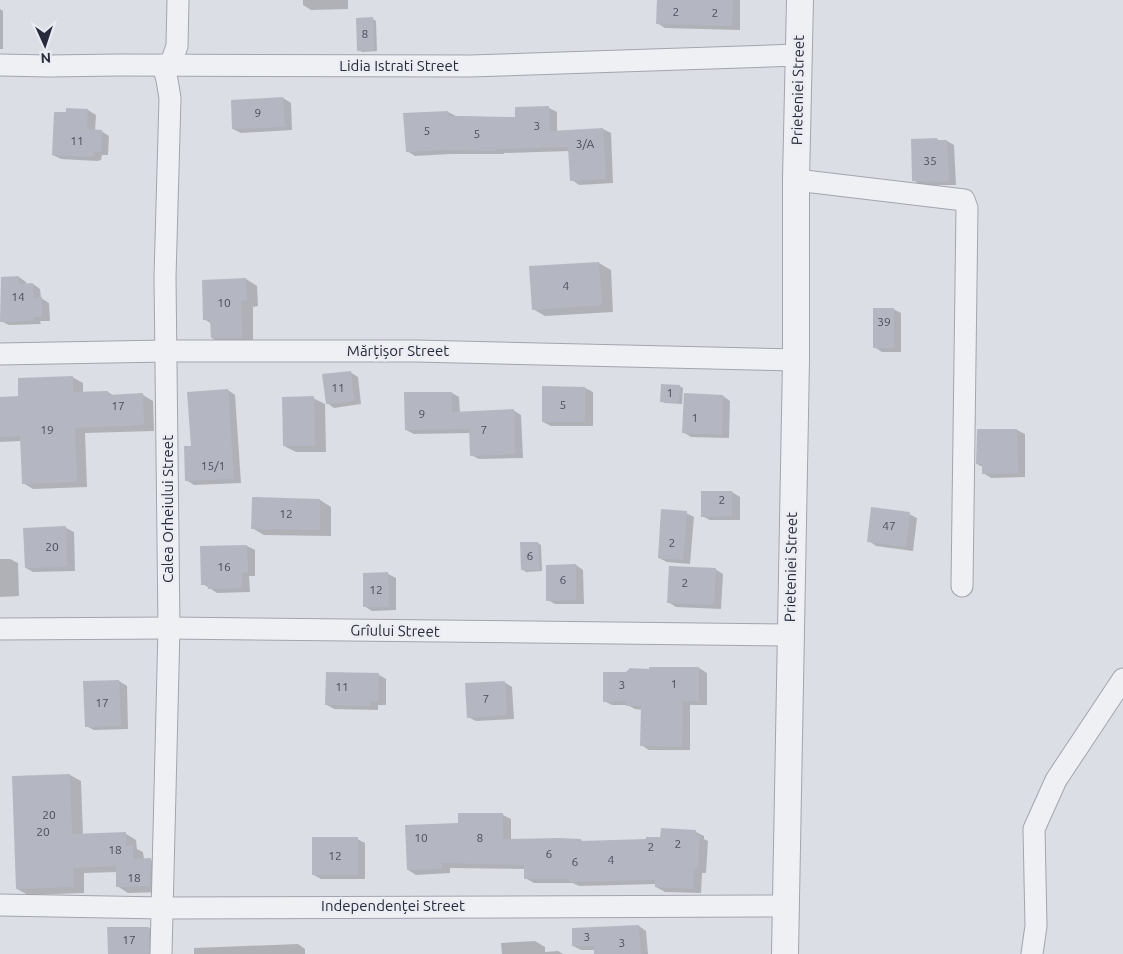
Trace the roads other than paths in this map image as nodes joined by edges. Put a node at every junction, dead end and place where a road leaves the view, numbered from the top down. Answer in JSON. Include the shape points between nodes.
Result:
{"nodes":[{"id":1,"x":178,"y":0,"type":"edge"},
{"id":2,"x":800,"y":0,"type":"edge"},
{"id":3,"x":798,"y":55,"type":"junction"},
{"id":4,"x":0,"y":65,"type":"edge"},
{"id":5,"x":166,"y":65,"type":"junction"},
{"id":6,"x":796,"y":180,"type":"junction"},
{"id":7,"x":166,"y":351,"type":"junction"},
{"id":8,"x":0,"y":354,"type":"edge"},
{"id":9,"x":796,"y":360,"type":"junction"},
{"id":10,"x":962,"y":586,"type":"dead end"},
{"id":11,"x":168,"y":628,"type":"junction"},
{"id":12,"x":0,"y":629,"type":"edge"},
{"id":13,"x":790,"y":635,"type":"junction"},
{"id":14,"x":1123,"y":680,"type":"edge"},
{"id":15,"x":0,"y":905,"type":"edge"},
{"id":16,"x":786,"y":906,"type":"junction"},
{"id":17,"x":162,"y":908,"type":"junction"},
{"id":18,"x":161,"y":954,"type":"edge"},
{"id":19,"x":785,"y":954,"type":"edge"},
{"id":20,"x":1032,"y":954,"type":"edge"}],
"edges":[{"from":1,"to":5,"type":"street","name":"Calea Orheiului Street","via":[[177,46]]},
{"from":2,"to":3,"type":"street","name":"Prieteniei Street"},
{"from":3,"to":5,"type":"street","name":"Lidia Istrati Street","via":[[470,66]]},
{"from":3,"to":6,"type":"street","name":"Prieteniei Street"},
{"from":4,"to":5,"type":"street","name":"Lidia Istrati Street"},
{"from":5,"to":7,"type":"street","name":"Calea Orheiului Street","via":[[170,98]]},
{"from":6,"to":9,"type":"street","name":"Prieteniei Street"},
{"from":6,"to":10,"type":"street","via":[[964,200],[967,208]]},
{"from":7,"to":8,"type":"street","name":"Mărțișor Street"},
{"from":7,"to":9,"type":"street","name":"Mărțișor Street","via":[[416,351]]},
{"from":7,"to":11,"type":"street","name":"Calea Orheiului Street"},
{"from":9,"to":13,"type":"street","name":"Prieteniei Street"},
{"from":11,"to":12,"type":"street","name":"Grîului Street"},
{"from":11,"to":13,"type":"street","name":"Grîului Street"},
{"from":11,"to":17,"type":"street","name":"Calea Orheiului Street"},
{"from":13,"to":16,"type":"street","name":"Prieteniei Street"},
{"from":14,"to":20,"type":"street","via":[[1056,780],[1034,829],[1036,926]]},
{"from":15,"to":17,"type":"street","name":"Independenței Street"},
{"from":16,"to":17,"type":"street","name":"Independenței Street"},
{"from":16,"to":19,"type":"street","name":"Prieteniei Street"},
{"from":17,"to":18,"type":"street","name":"Calea Orheiului Street"}]}
